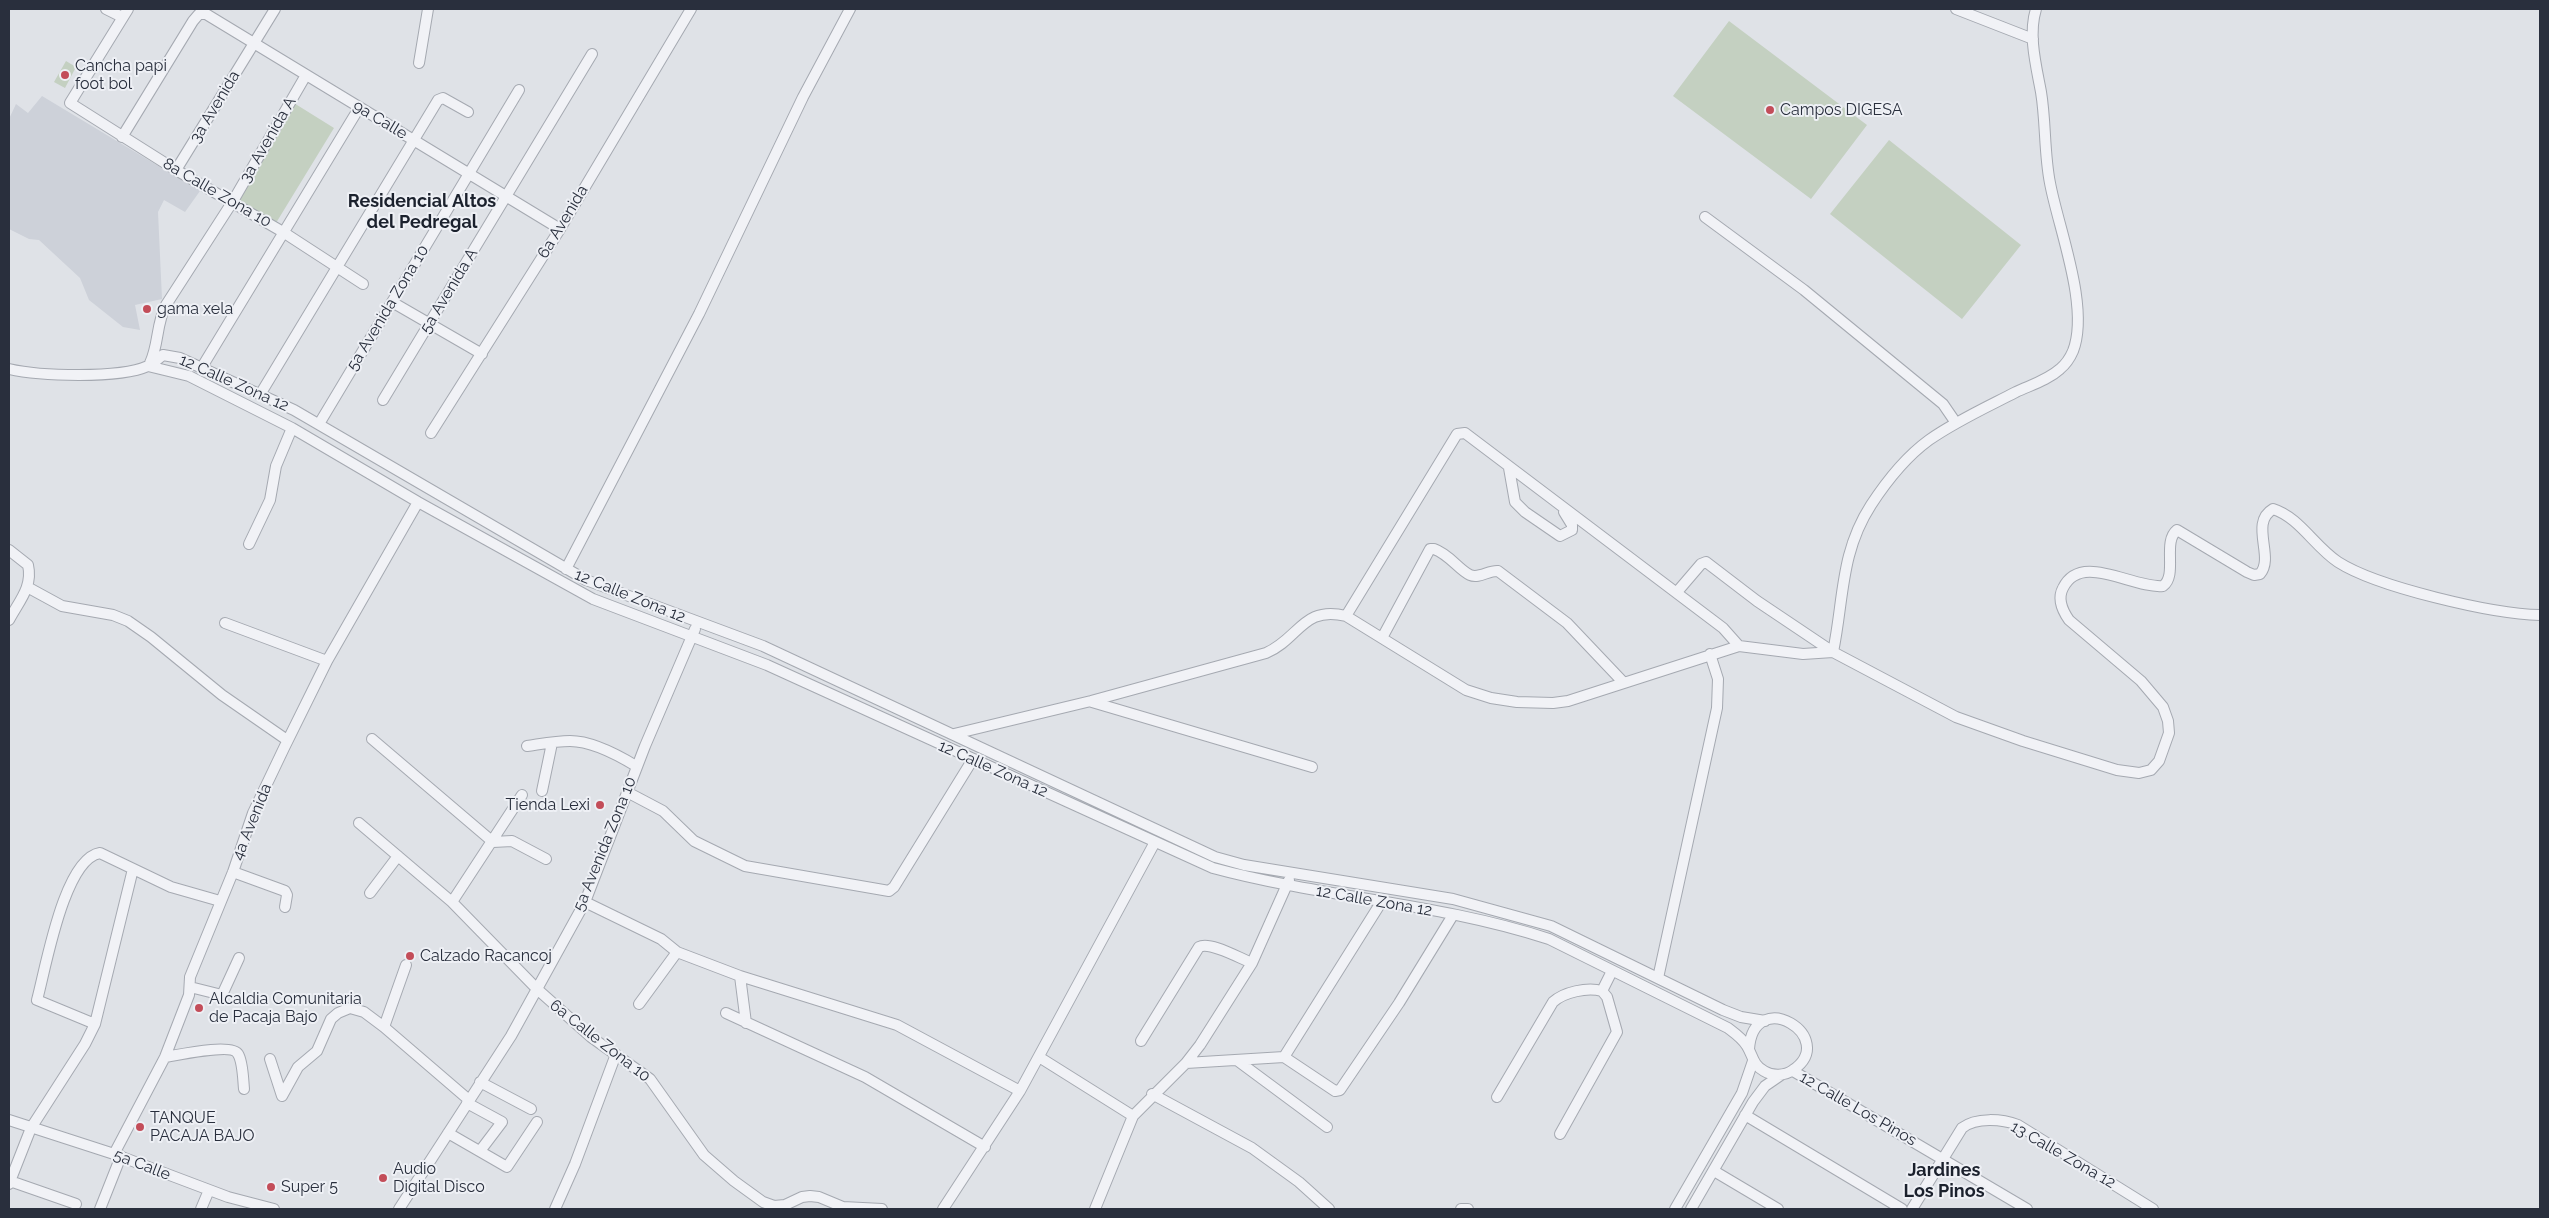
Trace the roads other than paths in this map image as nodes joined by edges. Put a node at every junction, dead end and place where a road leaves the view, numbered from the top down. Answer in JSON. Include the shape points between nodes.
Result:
{"nodes":[{"id":1,"x":106,"y":9,"type":"edge"},
{"id":2,"x":275,"y":9,"type":"edge"},
{"id":3,"x":428,"y":9,"type":"edge"},
{"id":4,"x":691,"y":9,"type":"edge"},
{"id":5,"x":850,"y":9,"type":"edge"},
{"id":6,"x":1956,"y":9,"type":"edge"},
{"id":7,"x":2036,"y":9,"type":"edge"},
{"id":8,"x":125,"y":13,"type":"edge"},
{"id":9,"x":2033,"y":39,"type":"junction"},
{"id":10,"x":253,"y":43,"type":"junction"},
{"id":11,"x":592,"y":54,"type":"dead end"},
{"id":12,"x":418,"y":63,"type":"dead end"},
{"id":13,"x":306,"y":75,"type":"junction"},
{"id":14,"x":519,"y":90,"type":"dead end"},
{"id":15,"x":359,"y":108,"type":"junction"},
{"id":16,"x":468,"y":112,"type":"dead end"},
{"id":17,"x":122,"y":137,"type":"junction"},
{"id":18,"x":413,"y":141,"type":"junction"},
{"id":19,"x":176,"y":170,"type":"junction"},
{"id":20,"x":469,"y":174,"type":"junction"},
{"id":21,"x":506,"y":197,"type":"junction"},
{"id":22,"x":233,"y":201,"type":"junction"},
{"id":23,"x":1705,"y":217,"type":"dead end"},
{"id":24,"x":560,"y":228,"type":"junction"},
{"id":25,"x":283,"y":232,"type":"junction"},
{"id":26,"x":337,"y":268,"type":"junction"},
{"id":27,"x":362,"y":284,"type":"dead end"},
{"id":28,"x":392,"y":302,"type":"junction"},
{"id":29,"x":430,"y":324,"type":"junction"},
{"id":30,"x":482,"y":354,"type":"junction"},
{"id":31,"x":148,"y":366,"type":"junction"},
{"id":32,"x":202,"y":367,"type":"junction"},
{"id":33,"x":9,"y":369,"type":"edge"},
{"id":34,"x":261,"y":393,"type":"junction"},
{"id":35,"x":383,"y":400,"type":"dead end"},
{"id":36,"x":1956,"y":423,"type":"junction"},
{"id":37,"x":319,"y":424,"type":"junction"},
{"id":38,"x":292,"y":428,"type":"junction"},
{"id":39,"x":431,"y":433,"type":"dead end"},
{"id":40,"x":1509,"y":468,"type":"junction"},
{"id":41,"x":418,"y":502,"type":"junction"},
{"id":42,"x":1560,"y":506,"type":"junction"},
{"id":43,"x":498,"y":530,"type":"junction"},
{"id":44,"x":491,"y":543,"type":"junction"},
{"id":45,"x":249,"y":544,"type":"dead end"},
{"id":46,"x":9,"y":550,"type":"edge"},
{"id":47,"x":566,"y":569,"type":"junction"},
{"id":48,"x":29,"y":588,"type":"junction"},
{"id":49,"x":1676,"y":592,"type":"junction"},
{"id":50,"x":2540,"y":615,"type":"edge"},
{"id":51,"x":1346,"y":616,"type":"junction"},
{"id":52,"x":9,"y":620,"type":"edge"},
{"id":53,"x":225,"y":623,"type":"dead end"},
{"id":54,"x":698,"y":623,"type":"junction"},
{"id":55,"x":692,"y":635,"type":"junction"},
{"id":56,"x":1382,"y":638,"type":"junction"},
{"id":57,"x":1739,"y":646,"type":"junction"},
{"id":58,"x":1833,"y":652,"type":"junction"},
{"id":59,"x":1710,"y":654,"type":"junction"},
{"id":60,"x":327,"y":661,"type":"junction"},
{"id":61,"x":1624,"y":682,"type":"junction"},
{"id":62,"x":1091,"y":701,"type":"junction"},
{"id":63,"x":954,"y":734,"type":"junction"},
{"id":64,"x":372,"y":739,"type":"dead end"},
{"id":65,"x":287,"y":740,"type":"junction"},
{"id":66,"x":552,"y":743,"type":"junction"},
{"id":67,"x":527,"y":746,"type":"dead end"},
{"id":68,"x":947,"y":748,"type":"junction"},
{"id":69,"x":973,"y":760,"type":"junction"},
{"id":70,"x":636,"y":766,"type":"junction"},
{"id":71,"x":1312,"y":767,"type":"dead end"},
{"id":72,"x":542,"y":791,"type":"dead end"},
{"id":73,"x":627,"y":792,"type":"junction"},
{"id":74,"x":522,"y":795,"type":"dead end"},
{"id":75,"x":359,"y":823,"type":"dead end"},
{"id":76,"x":493,"y":842,"type":"junction"},
{"id":77,"x":1155,"y":842,"type":"junction"},
{"id":78,"x":398,"y":856,"type":"junction"},
{"id":79,"x":546,"y":859,"type":"dead end"},
{"id":80,"x":134,"y":869,"type":"junction"},
{"id":81,"x":233,"y":872,"type":"junction"},
{"id":82,"x":1290,"y":872,"type":"junction"},
{"id":83,"x":1288,"y":886,"type":"junction"},
{"id":84,"x":370,"y":893,"type":"dead end"},
{"id":85,"x":220,"y":901,"type":"junction"},
{"id":86,"x":1382,"y":901,"type":"junction"},
{"id":87,"x":452,"y":902,"type":"junction"},
{"id":88,"x":585,"y":902,"type":"junction"},
{"id":89,"x":285,"y":907,"type":"dead end"},
{"id":90,"x":1453,"y":915,"type":"junction"},
{"id":91,"x":677,"y":952,"type":"junction"},
{"id":92,"x":239,"y":958,"type":"dead end"},
{"id":93,"x":1252,"y":963,"type":"junction"},
{"id":94,"x":406,"y":966,"type":"dead end"},
{"id":95,"x":1612,"y":971,"type":"junction"},
{"id":96,"x":740,"y":976,"type":"junction"},
{"id":97,"x":1658,"y":978,"type":"junction"},
{"id":98,"x":190,"y":988,"type":"junction"},
{"id":99,"x":537,"y":989,"type":"junction"},
{"id":100,"x":1602,"y":992,"type":"junction"},
{"id":101,"x":639,"y":1004,"type":"dead end"},
{"id":102,"x":726,"y":1013,"type":"dead end"},
{"id":103,"x":1765,"y":1021,"type":"junction"},
{"id":104,"x":746,"y":1023,"type":"junction"},
{"id":105,"x":94,"y":1024,"type":"junction"},
{"id":106,"x":384,"y":1027,"type":"junction"},
{"id":107,"x":1141,"y":1040,"type":"dead end"},
{"id":108,"x":1749,"y":1049,"type":"junction"},
{"id":109,"x":616,"y":1054,"type":"junction"},
{"id":110,"x":165,"y":1056,"type":"junction"},
{"id":111,"x":1284,"y":1057,"type":"junction"},
{"id":112,"x":1039,"y":1058,"type":"junction"},
{"id":113,"x":270,"y":1059,"type":"dead end"},
{"id":114,"x":1238,"y":1061,"type":"junction"},
{"id":115,"x":1753,"y":1061,"type":"junction"},
{"id":116,"x":1186,"y":1063,"type":"junction"},
{"id":117,"x":1793,"y":1070,"type":"junction"},
{"id":118,"x":1781,"y":1075,"type":"junction"},
{"id":119,"x":480,"y":1082,"type":"junction"},
{"id":120,"x":244,"y":1089,"type":"dead end"},
{"id":121,"x":1020,"y":1091,"type":"junction"},
{"id":122,"x":1152,"y":1094,"type":"junction"},
{"id":123,"x":1497,"y":1096,"type":"dead end"},
{"id":124,"x":468,"y":1101,"type":"junction"},
{"id":125,"x":531,"y":1109,"type":"dead end"},
{"id":126,"x":1745,"y":1115,"type":"junction"},
{"id":127,"x":1133,"y":1116,"type":"junction"},
{"id":128,"x":9,"y":1120,"type":"edge"},
{"id":129,"x":537,"y":1122,"type":"dead end"},
{"id":130,"x":1327,"y":1127,"type":"dead end"},
{"id":131,"x":31,"y":1128,"type":"junction"},
{"id":132,"x":448,"y":1133,"type":"junction"},
{"id":133,"x":1560,"y":1134,"type":"dead end"},
{"id":134,"x":985,"y":1147,"type":"junction"},
{"id":135,"x":480,"y":1151,"type":"junction"},
{"id":136,"x":118,"y":1155,"type":"junction"},
{"id":137,"x":1943,"y":1158,"type":"junction"},
{"id":138,"x":1714,"y":1171,"type":"junction"},
{"id":139,"x":9,"y":1183,"type":"edge"},
{"id":140,"x":209,"y":1190,"type":"junction"},
{"id":141,"x":76,"y":1204,"type":"dead end"},
{"id":142,"x":843,"y":1208,"type":"edge"},
{"id":143,"x":100,"y":1209,"type":"edge"},
{"id":144,"x":201,"y":1209,"type":"edge"},
{"id":145,"x":274,"y":1209,"type":"edge"},
{"id":146,"x":399,"y":1209,"type":"edge"},
{"id":147,"x":555,"y":1209,"type":"edge"},
{"id":148,"x":882,"y":1209,"type":"edge"},
{"id":149,"x":943,"y":1209,"type":"edge"},
{"id":150,"x":1095,"y":1209,"type":"edge"},
{"id":151,"x":1329,"y":1209,"type":"edge"},
{"id":152,"x":1461,"y":1209,"type":"edge"},
{"id":153,"x":1468,"y":1209,"type":"edge"},
{"id":154,"x":1674,"y":1209,"type":"edge"},
{"id":155,"x":1691,"y":1209,"type":"edge"},
{"id":156,"x":1778,"y":1209,"type":"edge"},
{"id":157,"x":1902,"y":1209,"type":"edge"},
{"id":158,"x":1912,"y":1209,"type":"edge"},
{"id":159,"x":2027,"y":1209,"type":"edge"},
{"id":160,"x":2154,"y":1209,"type":"edge"}],
"edges":[{"from":1,"to":8,"type":"street"},
{"from":2,"to":10,"type":"street","name":"3a Avenida"},
{"from":3,"to":12,"type":"street"},
{"from":4,"to":24,"type":"street","name":"6a Avenida"},
{"from":5,"to":47,"type":"street","via":[[803,97],[699,314]]},
{"from":6,"to":9,"type":"street"},
{"from":7,"to":9,"type":"street","via":[[2032,22]]},
{"from":8,"to":17,"type":"street","name":"8a Calle Zona 10","via":[[70,103]]},
{"from":9,"to":36,"type":"street","via":[[2045,118],[2050,181],[2070,260],[2077,321],[2075,344],[2066,364],[2051,376]]},
{"from":10,"to":13,"type":"street","name":"9a Calle"},
{"from":10,"to":17,"type":"street","name":"9a Calle","via":[[210,16],[200,14]]},
{"from":10,"to":19,"type":"street","name":"3a Avenida"},
{"from":11,"to":21,"type":"street","name":"5a Avenida A"},
{"from":13,"to":15,"type":"street","name":"9a Calle"},
{"from":13,"to":22,"type":"street","name":"3a Avenida A"},
{"from":14,"to":20,"type":"street","name":"5a Avenida Zona 10"},
{"from":15,"to":18,"type":"street","name":"9a Calle"},
{"from":15,"to":25,"type":"street"},
{"from":16,"to":18,"type":"street","via":[[440,98]]},
{"from":17,"to":19,"type":"street","name":"8a Calle Zona 10"},
{"from":18,"to":20,"type":"street","name":"9a Calle"},
{"from":18,"to":26,"type":"street"},
{"from":19,"to":22,"type":"street","name":"8a Calle Zona 10"},
{"from":20,"to":21,"type":"street","name":"9a Calle"},
{"from":20,"to":28,"type":"street","name":"5a Avenida Zona 10"},
{"from":21,"to":24,"type":"street","name":"9a Calle"},
{"from":21,"to":29,"type":"street","name":"5a Avenida A"},
{"from":22,"to":25,"type":"street","name":"8a Calle Zona 10"},
{"from":22,"to":31,"type":"street","name":"3a Avenida A","via":[[166,305],[159,320],[156,349]]},
{"from":23,"to":36,"type":"street","via":[[1812,296],[1943,404]]},
{"from":24,"to":30,"type":"street","name":"6a Avenida"},
{"from":25,"to":26,"type":"street","name":"8a Calle Zona 10"},
{"from":25,"to":32,"type":"street"},
{"from":26,"to":27,"type":"street","name":"8a Calle Zona 10"},
{"from":26,"to":34,"type":"street"},
{"from":28,"to":29,"type":"street"},
{"from":28,"to":37,"type":"street","name":"5a Avenida Zona 10"},
{"from":29,"to":30,"type":"street"},
{"from":29,"to":35,"type":"street","name":"5a Avenida A"},
{"from":30,"to":39,"type":"street","name":"6a Avenida"},
{"from":31,"to":32,"type":"street","name":"12 Calle Zona 12","via":[[163,354]]},
{"from":31,"to":33,"type":"street","via":[[114,374]]},
{"from":31,"to":38,"type":"street","name":"12 Calle Zona 12","via":[[189,376]]},
{"from":32,"to":34,"type":"street","name":"12 Calle Zona 12"},
{"from":34,"to":37,"type":"street","name":"12 Calle Zona 12"},
{"from":36,"to":58,"type":"street","via":[[1916,452],[1878,496],[1863,520],[1845,567]]},
{"from":37,"to":43,"type":"street","name":"12 Calle Zona 12"},
{"from":38,"to":41,"type":"street","name":"12 Calle Zona 12"},
{"from":38,"to":45,"type":"street","via":[[276,466],[270,500]]},
{"from":40,"to":42,"type":"street"},
{"from":40,"to":42,"type":"street","via":[[1514,502],[1554,534],[1564,536],[1572,525]]},
{"from":40,"to":51,"type":"street","via":[[1465,433],[1457,434]]},
{"from":41,"to":44,"type":"street","name":"12 Calle Zona 12"},
{"from":41,"to":60,"type":"street","name":"4a Avenida"},
{"from":42,"to":49,"type":"street"},
{"from":43,"to":44,"type":"street"},
{"from":43,"to":47,"type":"street","name":"12 Calle Zona 12"},
{"from":44,"to":55,"type":"street","name":"12 Calle Zona 12","via":[[593,599]]},
{"from":46,"to":48,"type":"street","via":[[28,564]]},
{"from":47,"to":54,"type":"street","name":"12 Calle Zona 12","via":[[606,589]]},
{"from":48,"to":52,"type":"street"},
{"from":48,"to":65,"type":"street","via":[[62,606],[128,621],[222,695]]},
{"from":49,"to":57,"type":"street","via":[[1723,628]]},
{"from":49,"to":58,"type":"street","via":[[1706,562]]},
{"from":50,"to":58,"type":"street","via":[[2473,605],[2362,574],[2329,556],[2294,522],[2273,509],[2268,512],[2264,524],[2265,562],[2260,574],[2247,572],[2177,530],[2172,534],[2168,579],[2163,586],[2147,586],[2089,570],[2068,580],[2061,593],[2062,611],[2069,620],[2141,681],[2163,707],[2169,734],[2165,749],[2151,770],[2139,773],[2117,770],[1956,717]]},
{"from":51,"to":56,"type":"street"},
{"from":51,"to":62,"type":"street","via":[[1325,613],[1312,617],[1284,643],[1266,653]]},
{"from":53,"to":60,"type":"street"},
{"from":54,"to":55,"type":"street","name":"5a Avenida Zona 10"},
{"from":54,"to":63,"type":"street","name":"12 Calle Zona 12","via":[[763,646]]},
{"from":55,"to":68,"type":"street","name":"12 Calle Zona 12","via":[[767,664]]},
{"from":55,"to":70,"type":"street","name":"5a Avenida Zona 10"},
{"from":56,"to":61,"type":"street","via":[[1466,690],[1504,701],[1552,704]]},
{"from":56,"to":61,"type":"street","via":[[1430,549],[1434,549],[1469,575],[1498,571],[1567,622]]},
{"from":57,"to":58,"type":"street","via":[[1803,654]]},
{"from":57,"to":59,"type":"street"},
{"from":59,"to":61,"type":"street"},
{"from":59,"to":97,"type":"street","via":[[1718,679],[1717,708]]},
{"from":60,"to":65,"type":"street","name":"4a Avenida"},
{"from":62,"to":63,"type":"street"},
{"from":62,"to":71,"type":"street"},
{"from":63,"to":68,"type":"street"},
{"from":63,"to":82,"type":"street","name":"12 Calle Zona 12","via":[[1215,857]]},
{"from":64,"to":76,"type":"street"},
{"from":65,"to":81,"type":"street","name":"4a Avenida","via":[[253,813]]},
{"from":66,"to":67,"type":"street"},
{"from":66,"to":70,"type":"street","via":[[583,742]]},
{"from":66,"to":72,"type":"street"},
{"from":68,"to":69,"type":"street","name":"12 Calle Zona 12"},
{"from":69,"to":73,"type":"street","via":[[889,891],[745,866],[694,841],[662,811]]},
{"from":69,"to":77,"type":"street","name":"12 Calle Zona 12"},
{"from":70,"to":73,"type":"street","name":"5a Avenida Zona 10"},
{"from":73,"to":88,"type":"street","name":"5a Avenida Zona 10"},
{"from":74,"to":76,"type":"street"},
{"from":75,"to":78,"type":"street","name":"6a Calle Zona 10"},
{"from":76,"to":79,"type":"street","via":[[512,841]]},
{"from":76,"to":87,"type":"street"},
{"from":77,"to":83,"type":"street","name":"12 Calle Zona 12","via":[[1214,868]]},
{"from":77,"to":112,"type":"street"},
{"from":78,"to":84,"type":"street"},
{"from":78,"to":87,"type":"street","name":"6a Calle Zona 10"},
{"from":80,"to":85,"type":"street","via":[[171,887]]},
{"from":80,"to":105,"type":"street"},
{"from":80,"to":105,"type":"street","via":[[100,853],[87,858],[81,865],[65,896],[40,990],[38,1000]]},
{"from":81,"to":85,"type":"street","name":"4a Avenida"},
{"from":81,"to":89,"type":"street","via":[[285,890]]},
{"from":82,"to":83,"type":"street"},
{"from":82,"to":97,"type":"street","name":"12 Calle Zona 12","via":[[1453,899],[1551,926]]},
{"from":83,"to":86,"type":"street","name":"12 Calle Zona 12"},
{"from":83,"to":93,"type":"street"},
{"from":85,"to":98,"type":"street","name":"4a Avenida","via":[[190,977]]},
{"from":86,"to":90,"type":"street","name":"12 Calle Zona 12"},
{"from":86,"to":111,"type":"street"},
{"from":87,"to":99,"type":"street","name":"6a Calle Zona 10"},
{"from":88,"to":91,"type":"street","via":[[661,939]]},
{"from":88,"to":99,"type":"street","name":"5a Avenida Zona 10"},
{"from":90,"to":95,"type":"street","name":"12 Calle Zona 12","via":[[1549,939]]},
{"from":90,"to":111,"type":"street","via":[[1400,1003],[1340,1090],[1335,1091]]},
{"from":91,"to":96,"type":"street"},
{"from":91,"to":101,"type":"street"},
{"from":92,"to":98,"type":"street","via":[[222,995]]},
{"from":93,"to":107,"type":"street","via":[[1212,946],[1204,944],[1199,947]]},
{"from":93,"to":116,"type":"street"},
{"from":94,"to":106,"type":"street"},
{"from":95,"to":100,"type":"street"},
{"from":95,"to":108,"type":"street","name":"12 Calle Zona 12","via":[[1728,1028]]},
{"from":96,"to":104,"type":"street"},
{"from":96,"to":121,"type":"street","via":[[897,1024]]},
{"from":97,"to":103,"type":"street","name":"12 Calle Zona 12","via":[[1732,1014]]},
{"from":98,"to":110,"type":"street","name":"4a Avenida"},
{"from":99,"to":109,"type":"street","name":"6a Calle Zona 10","via":[[591,1037]]},
{"from":99,"to":119,"type":"street","name":"5a Avenida Zona 10"},
{"from":100,"to":123,"type":"street","via":[[1592,990],[1568,994],[1553,1002]]},
{"from":100,"to":133,"type":"street","via":[[1616,1022],[1616,1037]]},
{"from":102,"to":104,"type":"street"},
{"from":103,"to":108,"type":"street","via":[[1753,1033]]},
{"from":103,"to":117,"type":"street","via":[[1790,1021],[1802,1033],[1804,1058]]},
{"from":104,"to":134,"type":"street","via":[[865,1078]]},
{"from":105,"to":131,"type":"street","via":[[85,1044]]},
{"from":106,"to":113,"type":"street","via":[[357,1009],[338,1013],[329,1023],[317,1051],[298,1067],[282,1096]]},
{"from":106,"to":124,"type":"street"},
{"from":108,"to":115,"type":"street"},
{"from":109,"to":142,"type":"street","name":"6a Calle Zona 10","via":[[660,1089],[686,1133],[713,1165],[763,1202],[785,1205],[810,1196]]},
{"from":109,"to":147,"type":"street"},
{"from":110,"to":120,"type":"street","via":[[233,1050],[239,1055]]},
{"from":110,"to":136,"type":"street","name":"4a Avenida"},
{"from":111,"to":114,"type":"street"},
{"from":112,"to":121,"type":"street"},
{"from":112,"to":127,"type":"street"},
{"from":114,"to":116,"type":"street"},
{"from":114,"to":130,"type":"street"},
{"from":115,"to":118,"type":"street","via":[[1765,1072]]},
{"from":115,"to":154,"type":"street","via":[[1742,1093]]},
{"from":116,"to":122,"type":"street"},
{"from":117,"to":118,"type":"street"},
{"from":117,"to":137,"type":"street","name":"12 Calle Los Pinos"},
{"from":118,"to":126,"type":"street","via":[[1759,1093]]},
{"from":119,"to":124,"type":"street","name":"5a Avenida Zona 10"},
{"from":119,"to":125,"type":"street"},
{"from":121,"to":134,"type":"street"},
{"from":122,"to":127,"type":"street"},
{"from":122,"to":151,"type":"street","via":[[1252,1148],[1299,1182]]},
{"from":124,"to":132,"type":"street","name":"5a Avenida Zona 10"},
{"from":124,"to":135,"type":"street","via":[[502,1122]]},
{"from":126,"to":138,"type":"street"},
{"from":126,"to":157,"type":"street"},
{"from":127,"to":150,"type":"street"},
{"from":128,"to":131,"type":"street","name":"5a Calle"},
{"from":129,"to":135,"type":"street","via":[[507,1167]]},
{"from":131,"to":136,"type":"street","name":"5a Calle"},
{"from":131,"to":139,"type":"street"},
{"from":132,"to":135,"type":"street"},
{"from":132,"to":146,"type":"street","name":"5a Avenida Zona 10"},
{"from":134,"to":149,"type":"street"},
{"from":136,"to":140,"type":"street","name":"5a Calle"},
{"from":136,"to":143,"type":"street","name":"4a Avenida"},
{"from":137,"to":158,"type":"street"},
{"from":137,"to":159,"type":"street","name":"12 Calle Los Pinos"},
{"from":137,"to":160,"type":"street","name":"13 Calle Zona 12","via":[[1958,1132],[1967,1124],[2001,1121],[2018,1125]]},
{"from":138,"to":155,"type":"street"},
{"from":138,"to":156,"type":"street"},
{"from":139,"to":141,"type":"street"},
{"from":140,"to":144,"type":"street"},
{"from":140,"to":145,"type":"street","name":"5a Calle"},
{"from":142,"to":148,"type":"street","name":"6a Calle Zona 10"},
{"from":152,"to":153,"type":"street"}]}
